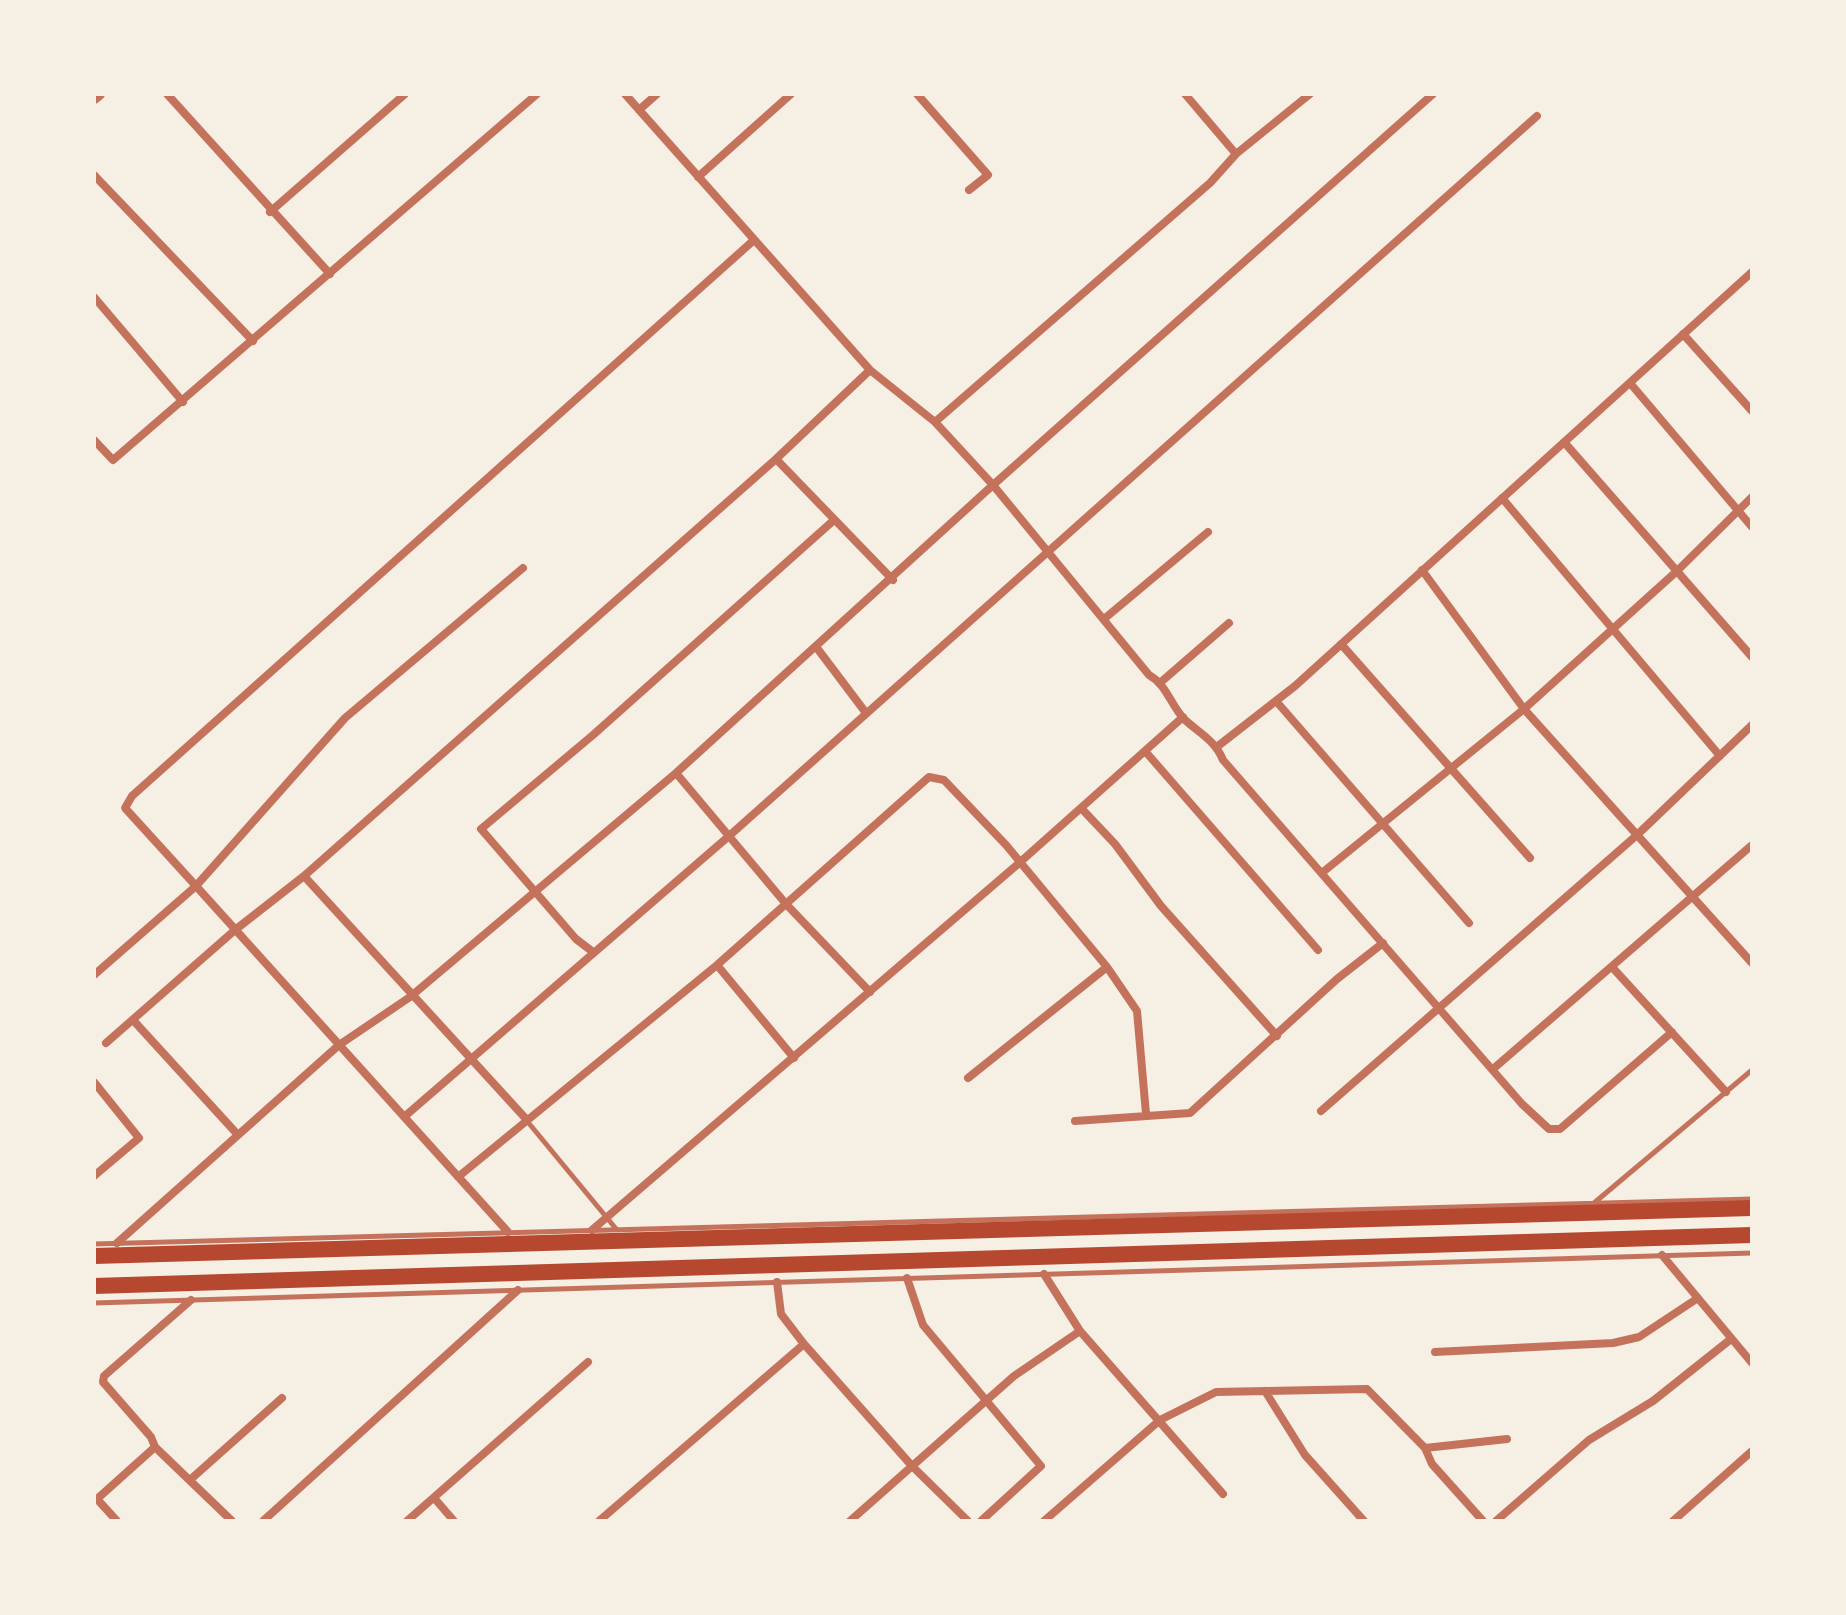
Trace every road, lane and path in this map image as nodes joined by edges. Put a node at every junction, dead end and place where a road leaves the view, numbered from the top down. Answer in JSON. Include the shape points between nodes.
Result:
{"nodes":[{"id":1,"x":99,"y":94,"type":"edge"},
{"id":2,"x":167,"y":94,"type":"edge"},
{"id":3,"x":405,"y":94,"type":"edge"},
{"id":4,"x":537,"y":94,"type":"edge"},
{"id":5,"x":625,"y":94,"type":"edge"},
{"id":6,"x":657,"y":94,"type":"edge"},
{"id":7,"x":791,"y":94,"type":"edge"},
{"id":8,"x":917,"y":94,"type":"edge"},
{"id":9,"x":1185,"y":94,"type":"edge"},
{"id":10,"x":1310,"y":94,"type":"edge"},
{"id":11,"x":1433,"y":94,"type":"edge"},
{"id":12,"x":94,"y":98,"type":"edge"},
{"id":13,"x":639,"y":110,"type":"junction"},
{"id":14,"x":1537,"y":116,"type":"dead end"},
{"id":15,"x":1236,"y":154,"type":"junction"},
{"id":16,"x":94,"y":175,"type":"edge"},
{"id":17,"x":698,"y":177,"type":"junction"},
{"id":18,"x":969,"y":190,"type":"dead end"},
{"id":19,"x":270,"y":212,"type":"junction"},
{"id":20,"x":754,"y":240,"type":"junction"},
{"id":21,"x":1752,"y":272,"type":"edge"},
{"id":22,"x":330,"y":274,"type":"junction"},
{"id":23,"x":94,"y":297,"type":"edge"},
{"id":24,"x":1683,"y":334,"type":"junction"},
{"id":25,"x":253,"y":341,"type":"junction"},
{"id":26,"x":870,"y":370,"type":"junction"},
{"id":27,"x":1630,"y":383,"type":"junction"},
{"id":28,"x":183,"y":402,"type":"junction"},
{"id":29,"x":1752,"y":411,"type":"edge"},
{"id":30,"x":935,"y":422,"type":"junction"},
{"id":31,"x":94,"y":440,"type":"edge"},
{"id":32,"x":1564,"y":442,"type":"junction"},
{"id":33,"x":776,"y":459,"type":"junction"},
{"id":34,"x":993,"y":485,"type":"junction"},
{"id":35,"x":1752,"y":497,"type":"edge"},
{"id":36,"x":1502,"y":498,"type":"junction"},
{"id":37,"x":1738,"y":510,"type":"junction"},
{"id":38,"x":834,"y":520,"type":"junction"},
{"id":39,"x":1752,"y":527,"type":"edge"},
{"id":40,"x":1208,"y":532,"type":"dead end"},
{"id":41,"x":1049,"y":553,"type":"junction"},
{"id":42,"x":523,"y":568,"type":"dead end"},
{"id":43,"x":1422,"y":570,"type":"junction"},
{"id":44,"x":1677,"y":571,"type":"junction"},
{"id":45,"x":893,"y":580,"type":"junction"},
{"id":46,"x":1104,"y":619,"type":"junction"},
{"id":47,"x":1229,"y":623,"type":"dead end"},
{"id":48,"x":1612,"y":629,"type":"junction"},
{"id":49,"x":1341,"y":644,"type":"junction"},
{"id":50,"x":817,"y":648,"type":"junction"},
{"id":51,"x":1752,"y":657,"type":"edge"},
{"id":52,"x":1161,"y":682,"type":"junction"},
{"id":53,"x":1276,"y":701,"type":"junction"},
{"id":54,"x":1524,"y":709,"type":"junction"},
{"id":55,"x":866,"y":713,"type":"junction"},
{"id":56,"x":1183,"y":717,"type":"junction"},
{"id":57,"x":1752,"y":725,"type":"edge"},
{"id":58,"x":1218,"y":746,"type":"junction"},
{"id":59,"x":1145,"y":751,"type":"junction"},
{"id":60,"x":1720,"y":756,"type":"junction"},
{"id":61,"x":1450,"y":768,"type":"junction"},
{"id":62,"x":676,"y":773,"type":"junction"},
{"id":63,"x":1081,"y":808,"type":"junction"},
{"id":64,"x":1384,"y":825,"type":"junction"},
{"id":65,"x":1637,"y":835,"type":"junction"},
{"id":66,"x":729,"y":836,"type":"junction"},
{"id":67,"x":1752,"y":845,"type":"edge"},
{"id":68,"x":1530,"y":858,"type":"dead end"},
{"id":69,"x":1018,"y":864,"type":"junction"},
{"id":70,"x":1323,"y":872,"type":"junction"},
{"id":71,"x":304,"y":876,"type":"junction"},
{"id":72,"x":196,"y":886,"type":"junction"},
{"id":73,"x":535,"y":890,"type":"junction"},
{"id":74,"x":1694,"y":896,"type":"junction"},
{"id":75,"x":786,"y":904,"type":"junction"},
{"id":76,"x":1469,"y":923,"type":"dead end"},
{"id":77,"x":235,"y":930,"type":"junction"},
{"id":78,"x":1383,"y":943,"type":"junction"},
{"id":79,"x":1318,"y":950,"type":"dead end"},
{"id":80,"x":593,"y":952,"type":"junction"},
{"id":81,"x":1752,"y":963,"type":"edge"},
{"id":82,"x":717,"y":965,"type":"junction"},
{"id":83,"x":1107,"y":967,"type":"junction"},
{"id":84,"x":1612,"y":967,"type":"junction"},
{"id":85,"x":94,"y":975,"type":"edge"},
{"id":86,"x":870,"y":992,"type":"junction"},
{"id":87,"x":410,"y":997,"type":"junction"},
{"id":88,"x":1441,"y":1009,"type":"junction"},
{"id":89,"x":133,"y":1020,"type":"junction"},
{"id":90,"x":1672,"y":1032,"type":"junction"},
{"id":91,"x":1277,"y":1036,"type":"junction"},
{"id":92,"x":106,"y":1043,"type":"dead end"},
{"id":93,"x":339,"y":1045,"type":"junction"},
{"id":94,"x":794,"y":1058,"type":"junction"},
{"id":95,"x":471,"y":1059,"type":"junction"},
{"id":96,"x":1493,"y":1069,"type":"junction"},
{"id":97,"x":1752,"y":1070,"type":"edge"},
{"id":98,"x":968,"y":1078,"type":"dead end"},
{"id":99,"x":94,"y":1082,"type":"edge"},
{"id":100,"x":1726,"y":1092,"type":"junction"},
{"id":101,"x":1321,"y":1111,"type":"dead end"},
{"id":102,"x":1146,"y":1114,"type":"junction"},
{"id":103,"x":404,"y":1117,"type":"junction"},
{"id":104,"x":527,"y":1120,"type":"junction"},
{"id":105,"x":1075,"y":1121,"type":"dead end"},
{"id":106,"x":238,"y":1135,"type":"junction"},
{"id":107,"x":94,"y":1176,"type":"edge"},
{"id":108,"x":458,"y":1177,"type":"junction"},
{"id":109,"x":1752,"y":1199,"type":"edge"},
{"id":110,"x":1594,"y":1204,"type":"junction"},
{"id":111,"x":1752,"y":1208,"type":"edge"},
{"id":112,"x":607,"y":1218,"type":"junction"},
{"id":113,"x":592,"y":1230,"type":"junction"},
{"id":114,"x":617,"y":1230,"type":"junction"},
{"id":115,"x":508,"y":1232,"type":"junction"},
{"id":116,"x":1752,"y":1235,"type":"edge"},
{"id":117,"x":117,"y":1243,"type":"junction"},
{"id":118,"x":94,"y":1244,"type":"edge"},
{"id":119,"x":1752,"y":1253,"type":"edge"},
{"id":120,"x":1662,"y":1255,"type":"junction"},
{"id":121,"x":94,"y":1256,"type":"edge"},
{"id":122,"x":1044,"y":1274,"type":"junction"},
{"id":123,"x":907,"y":1278,"type":"junction"},
{"id":124,"x":777,"y":1282,"type":"junction"},
{"id":125,"x":94,"y":1286,"type":"edge"},
{"id":126,"x":518,"y":1290,"type":"junction"},
{"id":127,"x":1698,"y":1298,"type":"junction"},
{"id":128,"x":191,"y":1300,"type":"junction"},
{"id":129,"x":94,"y":1303,"type":"edge"},
{"id":130,"x":1080,"y":1331,"type":"junction"},
{"id":131,"x":1731,"y":1339,"type":"junction"},
{"id":132,"x":804,"y":1344,"type":"junction"},
{"id":133,"x":1435,"y":1352,"type":"dead end"},
{"id":134,"x":588,"y":1362,"type":"dead end"},
{"id":135,"x":1752,"y":1363,"type":"edge"},
{"id":136,"x":1265,"y":1391,"type":"junction"},
{"id":137,"x":282,"y":1398,"type":"dead end"},
{"id":138,"x":986,"y":1400,"type":"junction"},
{"id":139,"x":1160,"y":1420,"type":"junction"},
{"id":140,"x":1507,"y":1439,"type":"dead end"},
{"id":141,"x":155,"y":1447,"type":"junction"},
{"id":142,"x":1425,"y":1448,"type":"junction"},
{"id":143,"x":1752,"y":1451,"type":"edge"},
{"id":144,"x":912,"y":1466,"type":"junction"},
{"id":145,"x":191,"y":1479,"type":"junction"},
{"id":146,"x":1223,"y":1494,"type":"dead end"},
{"id":147,"x":435,"y":1499,"type":"junction"},
{"id":148,"x":117,"y":1521,"type":"edge"},
{"id":149,"x":232,"y":1521,"type":"edge"},
{"id":150,"x":263,"y":1521,"type":"edge"},
{"id":151,"x":407,"y":1521,"type":"edge"},
{"id":152,"x":454,"y":1521,"type":"edge"},
{"id":153,"x":599,"y":1521,"type":"edge"},
{"id":154,"x":850,"y":1521,"type":"edge"},
{"id":155,"x":968,"y":1521,"type":"edge"},
{"id":156,"x":981,"y":1521,"type":"edge"},
{"id":157,"x":1044,"y":1521,"type":"edge"},
{"id":158,"x":1364,"y":1521,"type":"edge"},
{"id":159,"x":1483,"y":1521,"type":"edge"},
{"id":160,"x":1496,"y":1521,"type":"edge"},
{"id":161,"x":1673,"y":1521,"type":"edge"}],
"edges":[{"from":1,"to":12,"type":"street"},
{"from":2,"to":19,"type":"street"},
{"from":3,"to":19,"type":"street"},
{"from":4,"to":22,"type":"street"},
{"from":5,"to":13,"type":"street"},
{"from":6,"to":13,"type":"street"},
{"from":7,"to":17,"type":"street"},
{"from":8,"to":18,"type":"street","via":[[988,175]]},
{"from":9,"to":15,"type":"street"},
{"from":10,"to":15,"type":"street"},
{"from":11,"to":34,"type":"street"},
{"from":13,"to":17,"type":"street"},
{"from":14,"to":41,"type":"street"},
{"from":15,"to":30,"type":"street","via":[[1210,183]]},
{"from":16,"to":25,"type":"street"},
{"from":17,"to":20,"type":"street"},
{"from":19,"to":22,"type":"street"},
{"from":20,"to":26,"type":"street"},
{"from":20,"to":72,"type":"street","via":[[132,796],[125,808]]},
{"from":21,"to":24,"type":"street"},
{"from":22,"to":25,"type":"street"},
{"from":23,"to":28,"type":"street"},
{"from":24,"to":27,"type":"street"},
{"from":24,"to":29,"type":"street"},
{"from":25,"to":28,"type":"street"},
{"from":26,"to":30,"type":"street"},
{"from":26,"to":33,"type":"street"},
{"from":27,"to":32,"type":"street"},
{"from":27,"to":37,"type":"street"},
{"from":28,"to":31,"type":"street","via":[[113,460]]},
{"from":30,"to":34,"type":"street"},
{"from":32,"to":36,"type":"street"},
{"from":32,"to":44,"type":"street"},
{"from":33,"to":38,"type":"street"},
{"from":33,"to":71,"type":"street"},
{"from":34,"to":41,"type":"street"},
{"from":34,"to":45,"type":"street"},
{"from":35,"to":37,"type":"street"},
{"from":36,"to":43,"type":"street"},
{"from":36,"to":48,"type":"street"},
{"from":37,"to":39,"type":"street"},
{"from":37,"to":44,"type":"street"},
{"from":38,"to":45,"type":"street"},
{"from":38,"to":73,"type":"street","via":[[481,829]]},
{"from":40,"to":46,"type":"street"},
{"from":41,"to":46,"type":"street"},
{"from":41,"to":55,"type":"street"},
{"from":42,"to":72,"type":"street","via":[[345,718]]},
{"from":43,"to":49,"type":"street"},
{"from":43,"to":54,"type":"street"},
{"from":44,"to":48,"type":"street"},
{"from":44,"to":51,"type":"street"},
{"from":45,"to":50,"type":"street"},
{"from":46,"to":52,"type":"street","via":[[1149,675]]},
{"from":47,"to":52,"type":"street"},
{"from":48,"to":54,"type":"street"},
{"from":48,"to":60,"type":"street"},
{"from":49,"to":53,"type":"street"},
{"from":49,"to":61,"type":"street"},
{"from":50,"to":55,"type":"street"},
{"from":50,"to":62,"type":"street"},
{"from":52,"to":56,"type":"street"},
{"from":53,"to":58,"type":"street"},
{"from":53,"to":64,"type":"street"},
{"from":54,"to":61,"type":"street"},
{"from":54,"to":65,"type":"street"},
{"from":55,"to":66,"type":"street"},
{"from":56,"to":58,"type":"street"},
{"from":56,"to":59,"type":"street"},
{"from":57,"to":60,"type":"street"},
{"from":58,"to":70,"type":"street","via":[[1223,760]]},
{"from":59,"to":63,"type":"street"},
{"from":59,"to":79,"type":"street"},
{"from":60,"to":65,"type":"street"},
{"from":61,"to":64,"type":"street"},
{"from":61,"to":68,"type":"street"},
{"from":62,"to":66,"type":"street"},
{"from":62,"to":73,"type":"street"},
{"from":63,"to":69,"type":"street"},
{"from":63,"to":91,"type":"street"},
{"from":64,"to":70,"type":"street"},
{"from":64,"to":76,"type":"street"},
{"from":65,"to":74,"type":"street"},
{"from":65,"to":88,"type":"street"},
{"from":66,"to":75,"type":"street"},
{"from":66,"to":80,"type":"street"},
{"from":67,"to":74,"type":"street"},
{"from":69,"to":75,"type":"street","via":[[944,780],[929,777]]},
{"from":69,"to":83,"type":"street"},
{"from":69,"to":86,"type":"street"},
{"from":70,"to":78,"type":"street"},
{"from":71,"to":77,"type":"street"},
{"from":71,"to":87,"type":"street"},
{"from":72,"to":77,"type":"street"},
{"from":72,"to":85,"type":"street"},
{"from":73,"to":80,"type":"street"},
{"from":73,"to":87,"type":"street"},
{"from":74,"to":81,"type":"street"},
{"from":74,"to":84,"type":"street"},
{"from":75,"to":82,"type":"street"},
{"from":75,"to":86,"type":"street"},
{"from":77,"to":89,"type":"street"},
{"from":77,"to":93,"type":"street"},
{"from":78,"to":88,"type":"street"},
{"from":78,"to":91,"type":"street"},
{"from":80,"to":95,"type":"street"},
{"from":82,"to":94,"type":"street"},
{"from":82,"to":104,"type":"street"},
{"from":83,"to":98,"type":"street"},
{"from":83,"to":102,"type":"street","via":[[1137,1011]]},
{"from":84,"to":90,"type":"street"},
{"from":84,"to":96,"type":"street"},
{"from":86,"to":94,"type":"street"},
{"from":87,"to":93,"type":"street"},
{"from":87,"to":95,"type":"street"},
{"from":88,"to":96,"type":"street"},
{"from":88,"to":101,"type":"street"},
{"from":89,"to":92,"type":"street"},
{"from":89,"to":106,"type":"street"},
{"from":90,"to":96,"type":"street","via":[[1560,1129],[1549,1129]]},
{"from":90,"to":100,"type":"street"},
{"from":91,"to":102,"type":"street","via":[[1190,1113]]},
{"from":93,"to":103,"type":"street"},
{"from":93,"to":106,"type":"street"},
{"from":94,"to":112,"type":"street"},
{"from":95,"to":103,"type":"street"},
{"from":95,"to":104,"type":"street"},
{"from":97,"to":100,"type":"lane"},
{"from":99,"to":107,"type":"street","via":[[139,1138]]},
{"from":100,"to":110,"type":"lane"},
{"from":102,"to":105,"type":"street"},
{"from":103,"to":108,"type":"street"},
{"from":104,"to":108,"type":"street"},
{"from":104,"to":112,"type":"lane"},
{"from":106,"to":117,"type":"street"},
{"from":108,"to":115,"type":"street"},
{"from":109,"to":110,"type":"lane"},
{"from":110,"to":114,"type":"lane"},
{"from":111,"to":121,"type":"highway"},
{"from":112,"to":113,"type":"street"},
{"from":112,"to":114,"type":"lane"},
{"from":113,"to":114,"type":"lane"},
{"from":113,"to":115,"type":"lane"},
{"from":115,"to":117,"type":"lane"},
{"from":116,"to":125,"type":"highway"},
{"from":117,"to":118,"type":"lane"},
{"from":119,"to":120,"type":"lane"},
{"from":120,"to":122,"type":"lane"},
{"from":120,"to":127,"type":"street"},
{"from":122,"to":123,"type":"lane"},
{"from":122,"to":130,"type":"street"},
{"from":123,"to":124,"type":"lane"},
{"from":123,"to":138,"type":"street","via":[[923,1325]]},
{"from":124,"to":126,"type":"lane"},
{"from":124,"to":132,"type":"street","via":[[781,1314]]},
{"from":126,"to":128,"type":"lane"},
{"from":126,"to":150,"type":"street"},
{"from":127,"to":131,"type":"street"},
{"from":127,"to":133,"type":"street","via":[[1639,1337],[1613,1343]]},
{"from":128,"to":129,"type":"lane"},
{"from":128,"to":141,"type":"street","via":[[104,1376],[103,1382]]},
{"from":130,"to":138,"type":"street"},
{"from":130,"to":139,"type":"street"},
{"from":131,"to":135,"type":"street"},
{"from":131,"to":160,"type":"street","via":[[1653,1401],[1589,1440]]},
{"from":132,"to":144,"type":"street"},
{"from":132,"to":153,"type":"street"},
{"from":134,"to":147,"type":"street"},
{"from":136,"to":139,"type":"street","via":[[1216,1392]]},
{"from":136,"to":142,"type":"street","via":[[1367,1389]]},
{"from":136,"to":158,"type":"street","via":[[1305,1455]]},
{"from":137,"to":145,"type":"street"},
{"from":138,"to":144,"type":"street"},
{"from":138,"to":156,"type":"street","via":[[1041,1466]]},
{"from":139,"to":146,"type":"street"},
{"from":139,"to":157,"type":"street"},
{"from":140,"to":142,"type":"street"},
{"from":141,"to":145,"type":"street"},
{"from":141,"to":148,"type":"street","via":[[97,1499]]},
{"from":142,"to":159,"type":"street","via":[[1432,1464]]},
{"from":143,"to":161,"type":"street"},
{"from":144,"to":154,"type":"street"},
{"from":144,"to":155,"type":"street"},
{"from":145,"to":149,"type":"street"},
{"from":147,"to":151,"type":"street"},
{"from":147,"to":152,"type":"street"}]}
